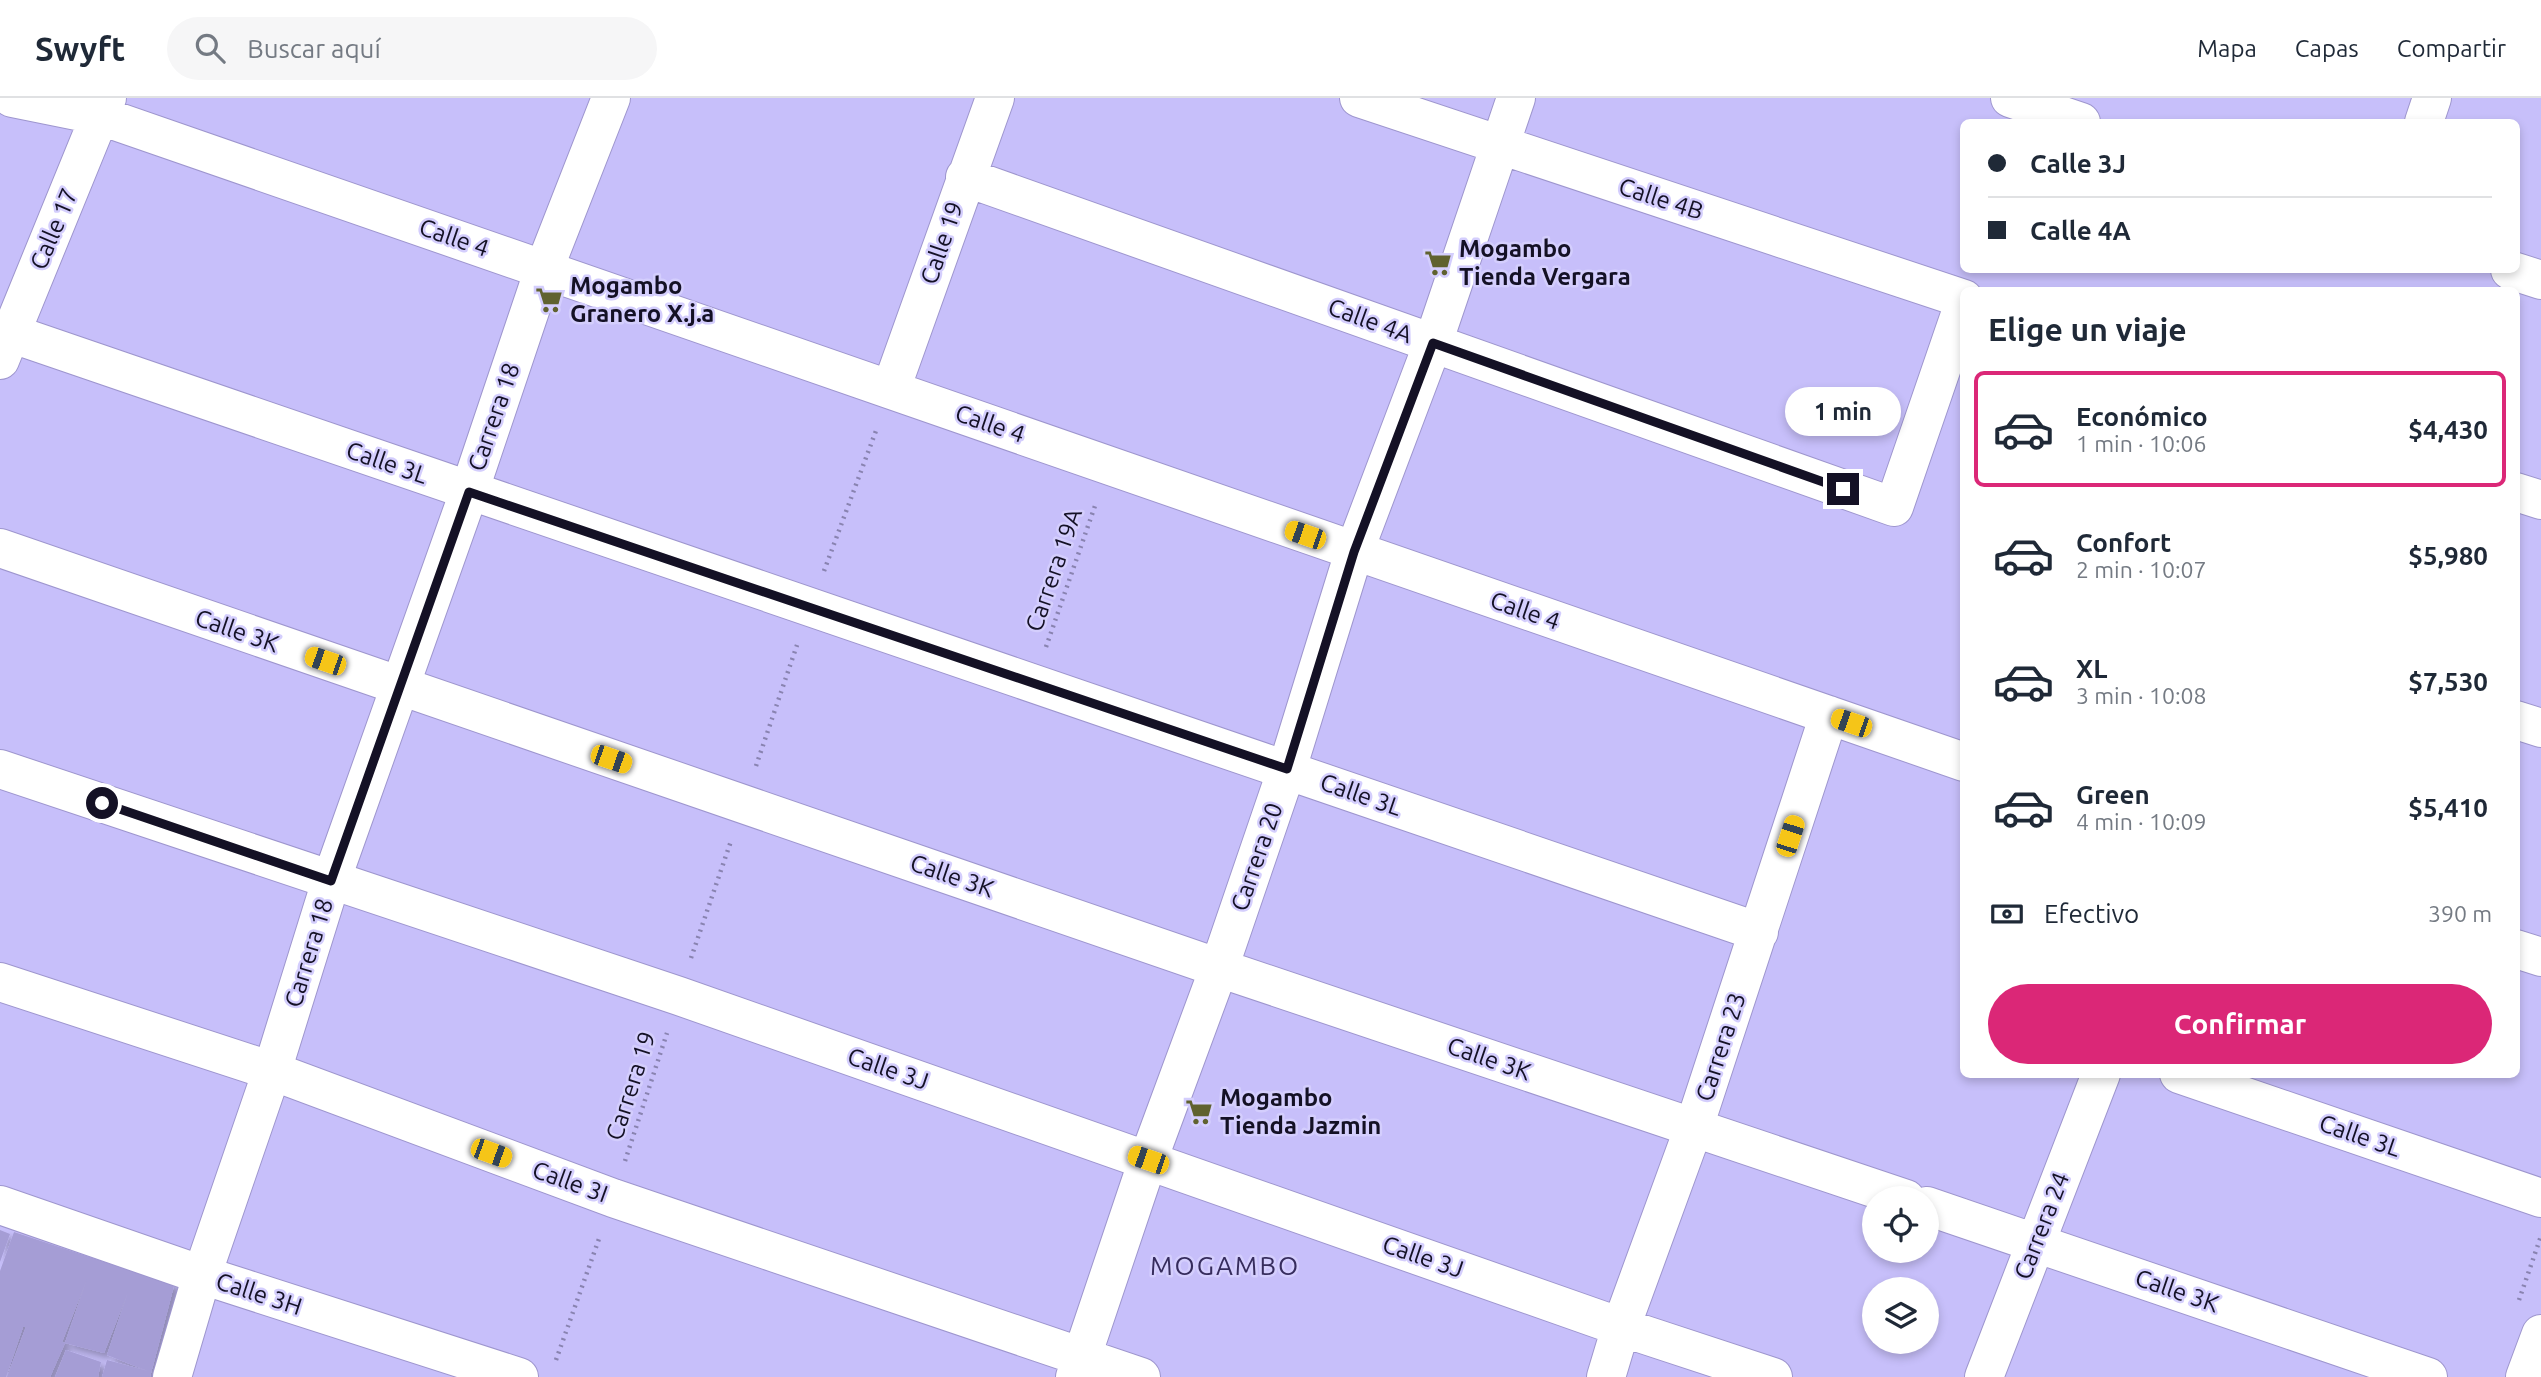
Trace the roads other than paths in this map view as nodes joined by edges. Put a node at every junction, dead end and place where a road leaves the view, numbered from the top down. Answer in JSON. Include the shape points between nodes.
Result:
{"nodes":[{"id":1,"x":12,"y":98,"type":"edge"},
{"id":2,"x":611,"y":98,"type":"edge"},
{"id":3,"x":995,"y":98,"type":"edge"},
{"id":4,"x":1359,"y":98,"type":"edge"},
{"id":5,"x":1516,"y":98,"type":"edge"},
{"id":6,"x":2432,"y":98,"type":"edge"},
{"id":7,"x":2024,"y":106,"type":"edge"},
{"id":8,"x":104,"y":107,"type":"edge"},
{"id":9,"x":2070,"y":119,"type":"edge"},
{"id":10,"x":2425,"y":119,"type":"edge"},
{"id":11,"x":1500,"y":145,"type":"junction"},
{"id":12,"x":965,"y":177,"type":"junction"},
{"id":13,"x":544,"y":269,"type":"junction"},
{"id":14,"x":2519,"y":273,"type":"edge"},
{"id":15,"x":2541,"y":280,"type":"edge"},
{"id":16,"x":1960,"y":300,"type":"edge"},
{"id":17,"x":1960,"y":313,"type":"edge"},
{"id":18,"x":1433,"y":343,"type":"junction"},
{"id":19,"x":5,"y":346,"type":"edge"},
{"id":20,"x":891,"y":389,"type":"junction"},
{"id":21,"x":469,"y":492,"type":"junction"},
{"id":22,"x":2520,"y":493,"type":"edge"},
{"id":23,"x":2541,"y":500,"type":"edge"},
{"id":24,"x":0,"y":548,"type":"edge"},
{"id":25,"x":1354,"y":552,"type":"junction"},
{"id":26,"x":400,"y":687,"type":"junction"},
{"id":27,"x":1829,"y":715,"type":"junction"},
{"id":28,"x":2520,"y":721,"type":"edge"},
{"id":29,"x":2541,"y":728,"type":"edge"},
{"id":30,"x":1960,"y":761,"type":"edge"},
{"id":31,"x":0,"y":769,"type":"edge"},
{"id":32,"x":1287,"y":769,"type":"junction"},
{"id":33,"x":331,"y":881,"type":"junction"},
{"id":34,"x":1759,"y":932,"type":"junction"},
{"id":35,"x":2520,"y":950,"type":"edge"},
{"id":36,"x":2541,"y":957,"type":"edge"},
{"id":37,"x":1219,"y":968,"type":"junction"},
{"id":38,"x":0,"y":982,"type":"edge"},
{"id":39,"x":272,"y":1071,"type":"junction"},
{"id":40,"x":2099,"y":1078,"type":"edge"},
{"id":41,"x":2191,"y":1078,"type":"edge"},
{"id":42,"x":1694,"y":1127,"type":"junction"},
{"id":43,"x":1148,"y":1160,"type":"junction"},
{"id":44,"x":1868,"y":1186,"type":"edge"},
{"id":45,"x":2541,"y":1198,"type":"edge"},
{"id":46,"x":0,"y":1205,"type":"edge"},
{"id":47,"x":1939,"y":1210,"type":"edge"},
{"id":48,"x":2036,"y":1242,"type":"junction"},
{"id":49,"x":202,"y":1275,"type":"junction"},
{"id":50,"x":1621,"y":1327,"type":"junction"},
{"id":51,"x":2541,"y":1334,"type":"edge"},
{"id":52,"x":1078,"y":1367,"type":"edge"},
{"id":53,"x":172,"y":1377,"type":"edge"},
{"id":54,"x":519,"y":1377,"type":"edge"},
{"id":55,"x":1141,"y":1377,"type":"edge"},
{"id":56,"x":1606,"y":1377,"type":"edge"},
{"id":57,"x":1773,"y":1377,"type":"edge"},
{"id":58,"x":1984,"y":1377,"type":"edge"},
{"id":59,"x":2428,"y":1377,"type":"edge"},
{"id":60,"x":2525,"y":1377,"type":"edge"}],
"edges":[{"from":1,"to":8,"type":"street","name":"Calle 4"},
{"from":2,"to":13,"type":"street","name":"Carrera 18"},
{"from":3,"to":12,"type":"street","name":"Calle 19"},
{"from":4,"to":11,"type":"street","name":"Calle 4B"},
{"from":5,"to":11,"type":"street","name":"Carrera 20"},
{"from":6,"to":10,"type":"street"},
{"from":7,"to":9,"type":"street"},
{"from":8,"to":13,"type":"street","name":"Calle 4"},
{"from":8,"to":19,"type":"street","name":"Calle 17"},
{"from":11,"to":16,"type":"street","name":"Calle 4B"},
{"from":11,"to":18,"type":"street","name":"Carrera 20"},
{"from":12,"to":18,"type":"street","name":"Calle 4A"},
{"from":12,"to":20,"type":"street","name":"Calle 19"},
{"from":13,"to":20,"type":"street","name":"Calle 4"},
{"from":13,"to":21,"type":"street","name":"Carrera 18"},
{"from":14,"to":15,"type":"street"},
{"from":17,"to":18,"type":"street","name":"Calle 4A","via":[[1894,507]]},
{"from":18,"to":25,"type":"street","name":"Carrera 20"},
{"from":19,"to":21,"type":"street","name":"Calle 3L"},
{"from":20,"to":25,"type":"street","name":"Calle 4"},
{"from":21,"to":26,"type":"street","name":"Carrera 18"},
{"from":21,"to":32,"type":"street","name":"Calle 3L"},
{"from":22,"to":23,"type":"street"},
{"from":24,"to":26,"type":"street","name":"Calle 3K"},
{"from":25,"to":27,"type":"street","name":"Calle 4"},
{"from":25,"to":32,"type":"street","name":"Carrera 20"},
{"from":26,"to":33,"type":"street","name":"Carrera 18"},
{"from":26,"to":37,"type":"street","name":"Calle 3K"},
{"from":27,"to":30,"type":"street","name":"Calle 4"},
{"from":27,"to":34,"type":"street","name":"Carrera 23"},
{"from":28,"to":29,"type":"street"},
{"from":31,"to":33,"type":"street","name":"Calle 3J"},
{"from":32,"to":34,"type":"street","name":"Calle 3L"},
{"from":32,"to":37,"type":"street","name":"Carrera 20"},
{"from":33,"to":39,"type":"street","name":"Carrera 18"},
{"from":33,"to":43,"type":"street","name":"Calle 3J","via":[[679,996]]},
{"from":34,"to":42,"type":"street","name":"Carrera 23"},
{"from":35,"to":36,"type":"street"},
{"from":37,"to":42,"type":"street","name":"Calle 3K"},
{"from":37,"to":43,"type":"street","name":"Carrera 20"},
{"from":38,"to":39,"type":"street","name":"Calle 3I"},
{"from":39,"to":49,"type":"street","name":"Carrera 18"},
{"from":39,"to":52,"type":"street","name":"Calle 3I"},
{"from":40,"to":48,"type":"street","name":"Carrera 24"},
{"from":41,"to":45,"type":"street","name":"Calle 3L"},
{"from":42,"to":44,"type":"street","name":"Calle 3K"},
{"from":42,"to":50,"type":"street","name":"Carrera 23"},
{"from":43,"to":50,"type":"street","name":"Calle 3J"},
{"from":43,"to":52,"type":"street","name":"Carrera 20"},
{"from":46,"to":49,"type":"street","name":"Calle 3H"},
{"from":47,"to":48,"type":"street","name":"Calle 3K"},
{"from":48,"to":58,"type":"street","name":"Carrera 24"},
{"from":48,"to":59,"type":"street","name":"Calle 3K"},
{"from":49,"to":53,"type":"street","name":"Carrera 18"},
{"from":49,"to":54,"type":"street","name":"Calle 3H"},
{"from":50,"to":56,"type":"street","name":"Carrera 23"},
{"from":50,"to":57,"type":"street","name":"Calle 3J"},
{"from":51,"to":60,"type":"street"},
{"from":52,"to":55,"type":"street","name":"Calle 3I"}]}
